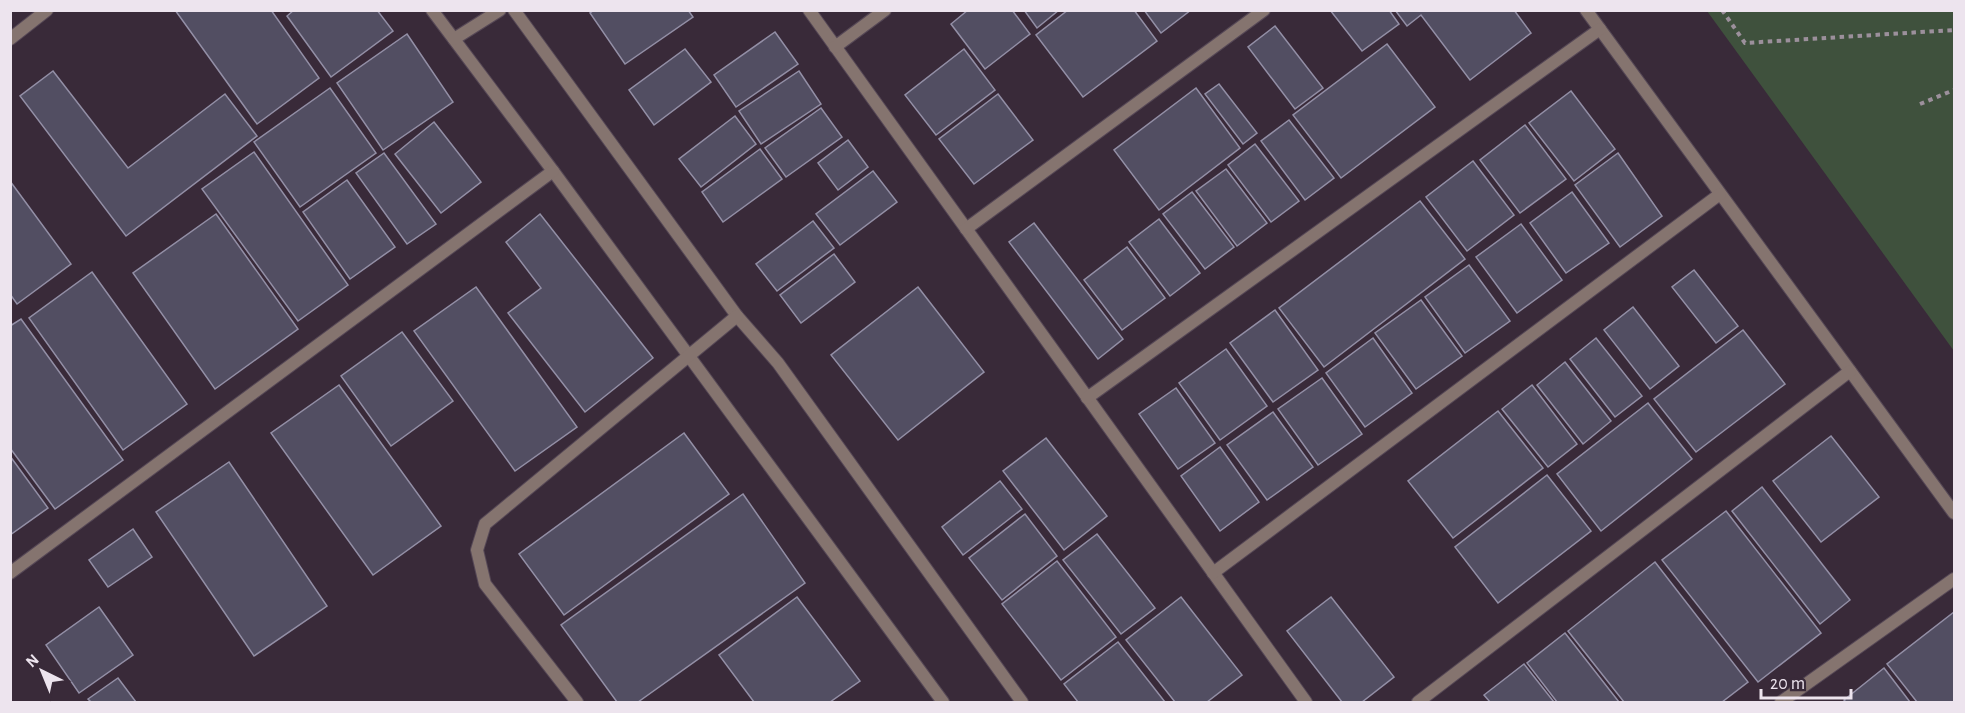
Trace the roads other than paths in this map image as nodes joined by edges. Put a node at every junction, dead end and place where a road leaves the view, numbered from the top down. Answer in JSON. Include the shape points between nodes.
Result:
{"nodes":[{"id":1,"x":47,"y":10,"type":"edge"},
{"id":2,"x":432,"y":10,"type":"edge"},
{"id":3,"x":500,"y":10,"type":"edge"},
{"id":4,"x":514,"y":10,"type":"edge"},
{"id":5,"x":808,"y":10,"type":"edge"},
{"id":6,"x":885,"y":10,"type":"edge"},
{"id":7,"x":1264,"y":10,"type":"edge"},
{"id":8,"x":1586,"y":10,"type":"edge"},
{"id":9,"x":1600,"y":29,"type":"junction"},
{"id":10,"x":10,"y":39,"type":"edge"},
{"id":11,"x":454,"y":39,"type":"junction"},
{"id":12,"x":835,"y":47,"type":"junction"},
{"id":13,"x":553,"y":171,"type":"junction"},
{"id":14,"x":1720,"y":194,"type":"junction"},
{"id":15,"x":966,"y":229,"type":"junction"},
{"id":16,"x":737,"y":316,"type":"junction"},
{"id":17,"x":689,"y":356,"type":"junction"},
{"id":18,"x":1850,"y":371,"type":"junction"},
{"id":19,"x":1087,"y":398,"type":"junction"},
{"id":20,"x":1954,"y":513,"type":"edge"},
{"id":21,"x":10,"y":573,"type":"edge"},
{"id":22,"x":1213,"y":573,"type":"junction"},
{"id":23,"x":1954,"y":579,"type":"edge"},
{"id":24,"x":577,"y":702,"type":"edge"},
{"id":25,"x":943,"y":702,"type":"edge"},
{"id":26,"x":1022,"y":702,"type":"edge"},
{"id":27,"x":1306,"y":702,"type":"edge"},
{"id":28,"x":1418,"y":702,"type":"edge"},
{"id":29,"x":1781,"y":702,"type":"edge"}],
"edges":[{"from":1,"to":10,"type":"street"},
{"from":2,"to":11,"type":"street"},
{"from":3,"to":11,"type":"street"},
{"from":4,"to":16,"type":"street"},
{"from":5,"to":12,"type":"street"},
{"from":6,"to":12,"type":"street"},
{"from":7,"to":15,"type":"street"},
{"from":8,"to":9,"type":"street"},
{"from":9,"to":14,"type":"street"},
{"from":9,"to":19,"type":"street"},
{"from":11,"to":13,"type":"street"},
{"from":12,"to":15,"type":"street"},
{"from":13,"to":17,"type":"street"},
{"from":13,"to":21,"type":"street"},
{"from":14,"to":18,"type":"street"},
{"from":14,"to":22,"type":"street"},
{"from":15,"to":19,"type":"street"},
{"from":16,"to":17,"type":"street"},
{"from":16,"to":26,"type":"street","via":[[778,363]]},
{"from":17,"to":24,"type":"street","via":[[485,525],[482,533],[477,550],[485,584]]},
{"from":17,"to":25,"type":"street"},
{"from":18,"to":20,"type":"street"},
{"from":18,"to":28,"type":"street"},
{"from":19,"to":22,"type":"street"},
{"from":22,"to":27,"type":"street"},
{"from":23,"to":29,"type":"street"}]}
